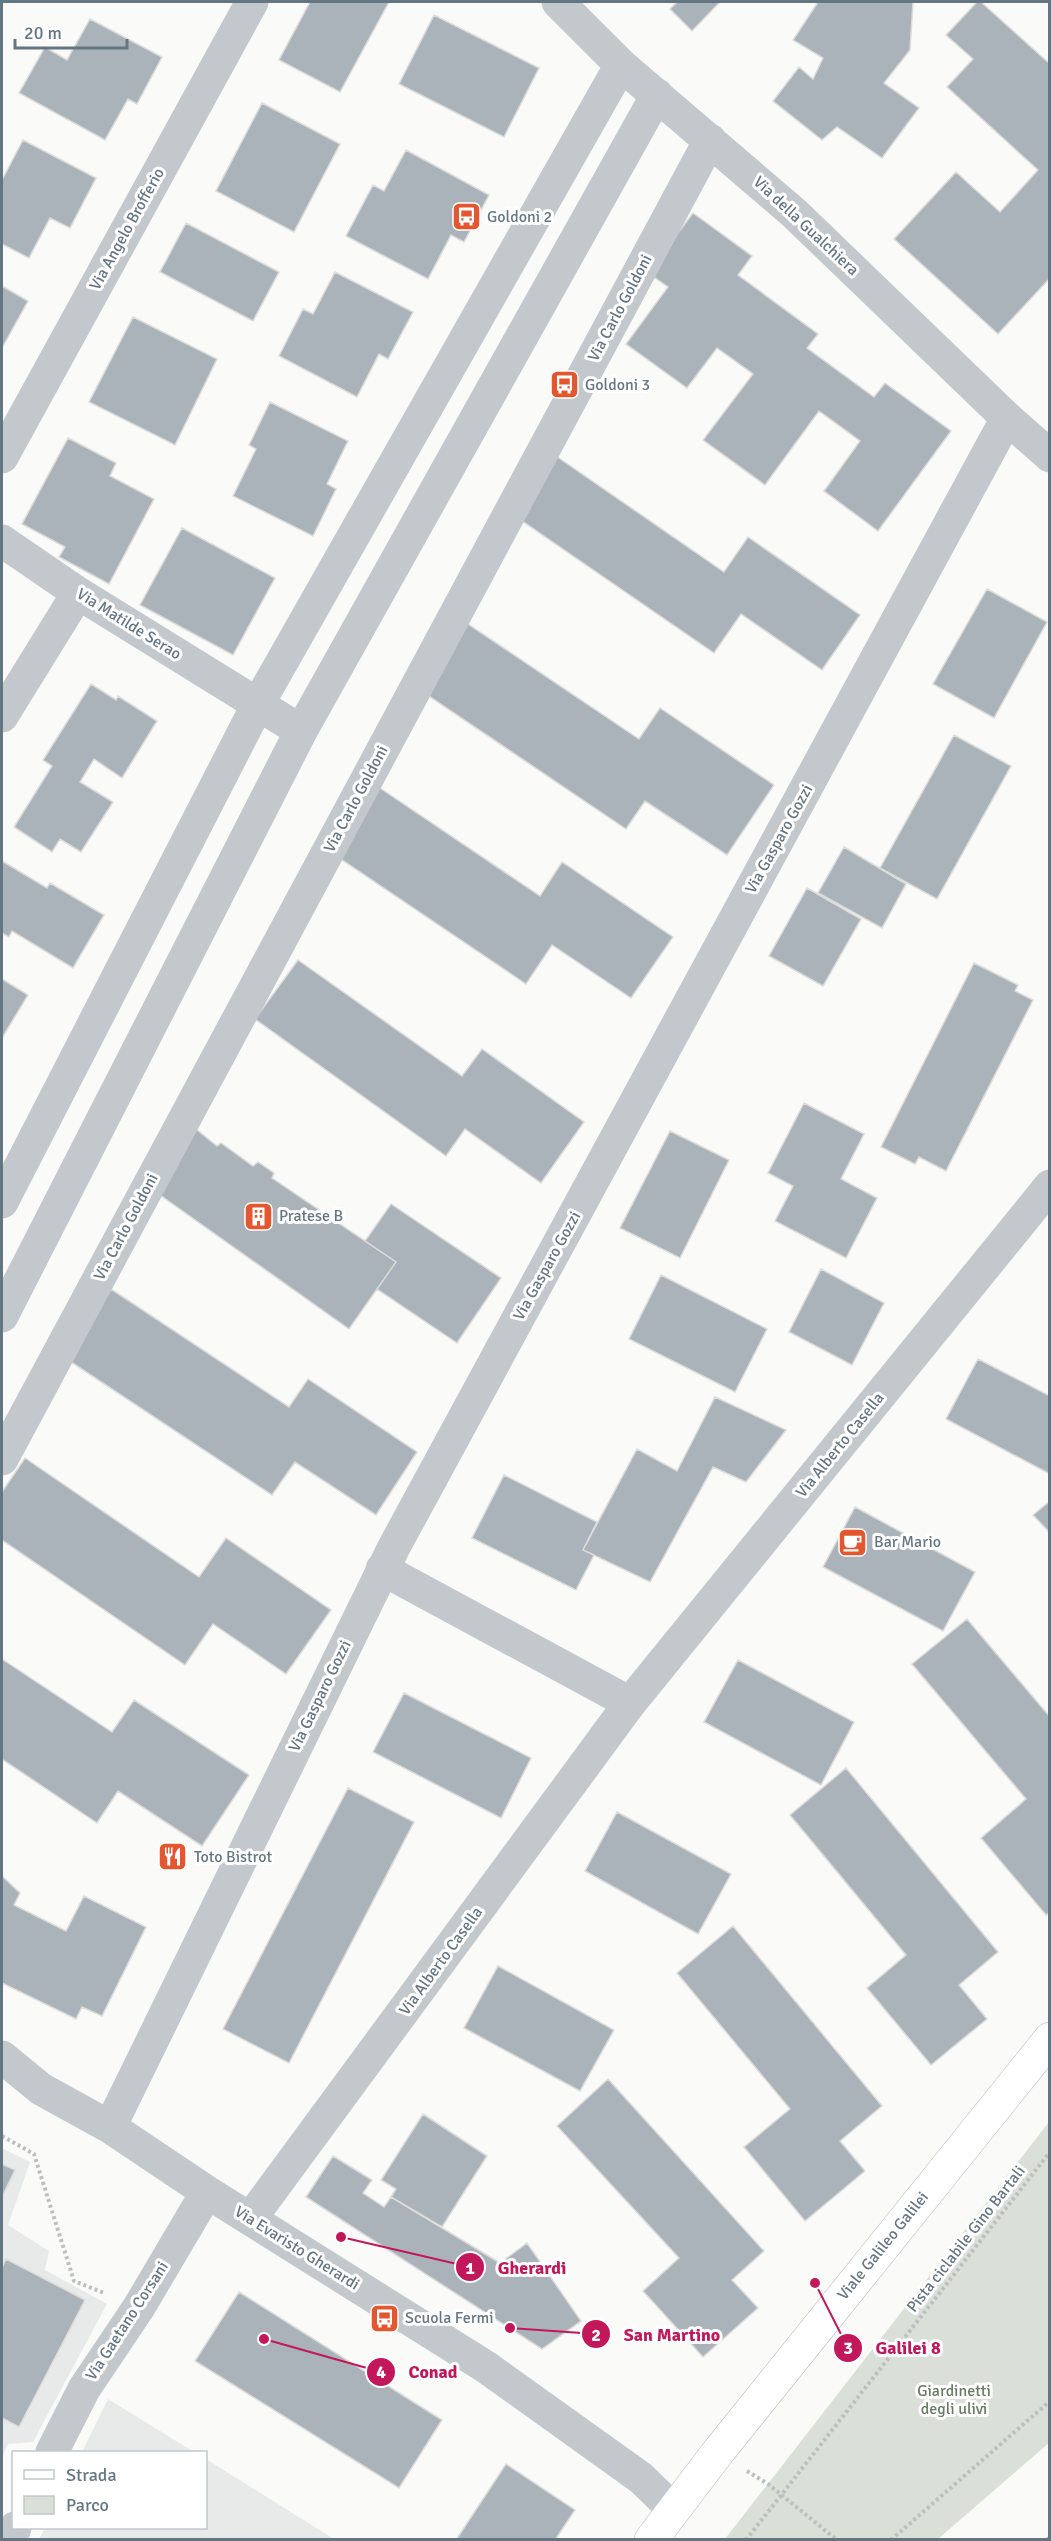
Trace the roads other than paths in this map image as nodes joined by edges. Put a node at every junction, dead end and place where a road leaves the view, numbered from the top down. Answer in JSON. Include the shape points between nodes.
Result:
{"nodes":[{"id":1,"x":252,"y":2,"type":"edge"},
{"id":2,"x":558,"y":2,"type":"edge"},
{"id":3,"x":621,"y":65,"type":"junction"},
{"id":4,"x":657,"y":95,"type":"junction"},
{"id":5,"x":710,"y":140,"type":"junction"},
{"id":6,"x":1007,"y":418,"type":"junction"},
{"id":7,"x":1050,"y":456,"type":"edge"},
{"id":8,"x":2,"y":457,"type":"edge"},
{"id":9,"x":2,"y":541,"type":"edge"},
{"id":10,"x":78,"y":593,"type":"junction"},
{"id":11,"x":258,"y":704,"type":"junction"},
{"id":12,"x":2,"y":716,"type":"edge"},
{"id":13,"x":301,"y":731,"type":"junction"},
{"id":14,"x":1050,"y":1186,"type":"edge"},
{"id":15,"x":2,"y":1202,"type":"edge"},
{"id":16,"x":2,"y":1316,"type":"edge"},
{"id":17,"x":2,"y":1459,"type":"edge"},
{"id":18,"x":382,"y":1569,"type":"junction"},
{"id":19,"x":630,"y":1703,"type":"junction"},
{"id":20,"x":1050,"y":2038,"type":"edge"},
{"id":21,"x":2,"y":2057,"type":"edge"},
{"id":22,"x":110,"y":2127,"type":"junction"},
{"id":23,"x":207,"y":2192,"type":"junction"},
{"id":24,"x":251,"y":2218,"type":"junction"},
{"id":25,"x":53,"y":2451,"type":"edge"},
{"id":26,"x":674,"y":2510,"type":"junction"},
{"id":27,"x":651,"y":2540,"type":"edge"}],
"edges":[{"from":1,"to":8,"type":"street","name":"Via Angelo Brofferio"},
{"from":2,"to":3,"type":"street","name":"Via della Gualchiera"},
{"from":3,"to":4,"type":"street","name":"Via della Gualchiera"},
{"from":3,"to":11,"type":"street"},
{"from":4,"to":5,"type":"street","name":"Via della Gualchiera"},
{"from":4,"to":13,"type":"street"},
{"from":5,"to":6,"type":"street","name":"Via della Gualchiera","via":[[794,213]]},
{"from":5,"to":17,"type":"street","name":"Via Carlo Goldoni"},
{"from":6,"to":7,"type":"street","name":"Via della Gualchiera"},
{"from":6,"to":18,"type":"street","name":"Via Gasparo Gozzi"},
{"from":9,"to":10,"type":"street","name":"Via Matilde Serao"},
{"from":10,"to":11,"type":"street","name":"Via Matilde Serao"},
{"from":10,"to":12,"type":"street"},
{"from":11,"to":13,"type":"street"},
{"from":11,"to":15,"type":"street"},
{"from":13,"to":16,"type":"street"},
{"from":14,"to":19,"type":"street","name":"Via Alberto Casella"},
{"from":18,"to":19,"type":"street"},
{"from":18,"to":22,"type":"street","name":"Via Gasparo Gozzi"},
{"from":19,"to":24,"type":"street","name":"Via Alberto Casella"},
{"from":20,"to":26,"type":"main road","name":"Viale Galileo Galilei"},
{"from":21,"to":22,"type":"street","name":"Via Evaristo Gherardi","via":[[41,2089]]},
{"from":22,"to":23,"type":"street","name":"Via Evaristo Gherardi"},
{"from":23,"to":24,"type":"street","name":"Via Evaristo Gherardi"},
{"from":23,"to":25,"type":"street","name":"Via Gaetano Corsani","via":[[84,2389]]},
{"from":24,"to":26,"type":"street","name":"Via Evaristo Gherardi","via":[[486,2367],[641,2478]]},
{"from":26,"to":27,"type":"main road","name":"Viale Galileo Galilei"}]}
